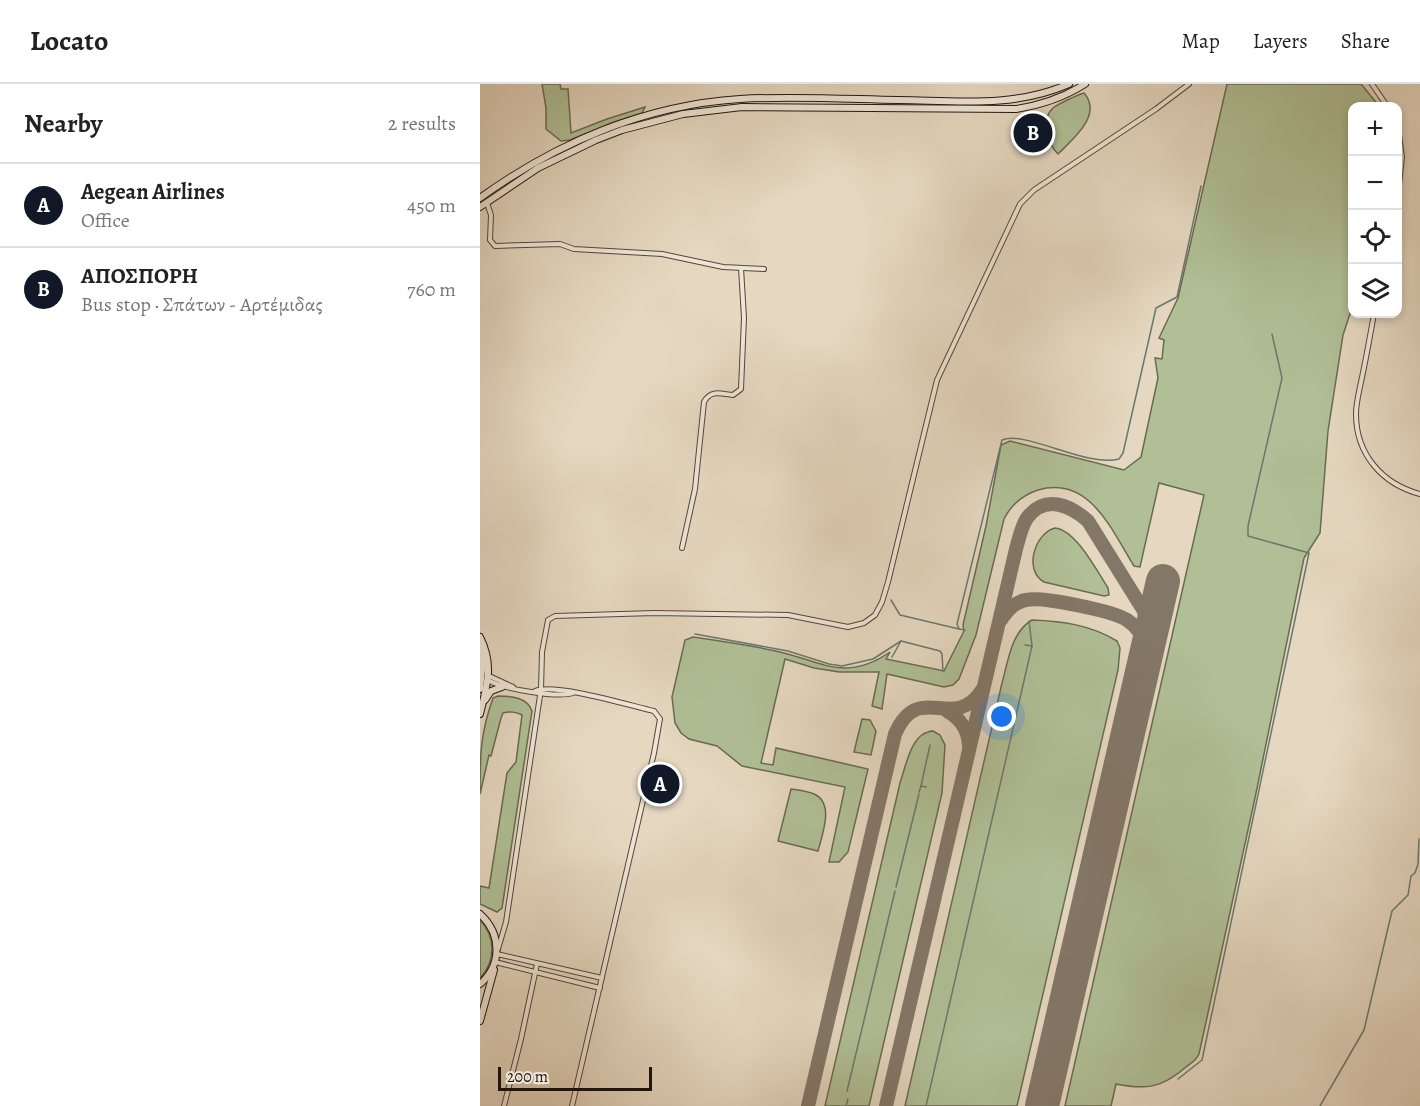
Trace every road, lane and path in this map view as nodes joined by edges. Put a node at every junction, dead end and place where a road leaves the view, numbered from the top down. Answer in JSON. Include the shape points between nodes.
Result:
{"nodes":[{"id":1,"x":1069,"y":84,"type":"edge"},
{"id":2,"x":1086,"y":84,"type":"edge"},
{"id":3,"x":1189,"y":84,"type":"edge"},
{"id":4,"x":1371,"y":84,"type":"edge"},
{"id":5,"x":1384,"y":102,"type":"edge"},
{"id":6,"x":483,"y":200,"type":"edge"},
{"id":7,"x":480,"y":207,"type":"edge"},
{"id":8,"x":741,"y":268,"type":"junction"},
{"id":9,"x":764,"y":269,"type":"dead end"},
{"id":10,"x":1373,"y":318,"type":"edge"},
{"id":11,"x":1420,"y":494,"type":"edge"},
{"id":12,"x":682,"y":548,"type":"dead end"},
{"id":13,"x":480,"y":637,"type":"edge"},
{"id":14,"x":480,"y":648,"type":"edge"},
{"id":15,"x":485,"y":677,"type":"junction"},
{"id":16,"x":502,"y":687,"type":"junction"},
{"id":17,"x":541,"y":688,"type":"junction"},
{"id":18,"x":480,"y":689,"type":"edge"},
{"id":19,"x":520,"y":689,"type":"junction"},
{"id":20,"x":535,"y":691,"type":"junction"},
{"id":21,"x":574,"y":693,"type":"junction"},
{"id":22,"x":540,"y":694,"type":"junction"},
{"id":23,"x":483,"y":703,"type":"junction"},
{"id":24,"x":480,"y":714,"type":"edge"},
{"id":25,"x":480,"y":914,"type":"edge"},
{"id":26,"x":497,"y":953,"type":"junction"},
{"id":27,"x":495,"y":963,"type":"junction"},
{"id":28,"x":537,"y":964,"type":"junction"},
{"id":29,"x":535,"y":973,"type":"junction"},
{"id":30,"x":602,"y":978,"type":"junction"},
{"id":31,"x":480,"y":984,"type":"edge"},
{"id":32,"x":600,"y":988,"type":"junction"},
{"id":33,"x":480,"y":1021,"type":"edge"},
{"id":34,"x":504,"y":1106,"type":"edge"},
{"id":35,"x":572,"y":1106,"type":"edge"}],
"edges":[{"from":1,"to":6,"type":"main road","via":[[1018,100],[741,99],[682,107],[583,138],[534,162]]},
{"from":2,"to":6,"type":"main road","via":[[1044,104],[1016,109],[742,106],[683,114],[596,140]]},
{"from":3,"to":17,"type":"street","via":[[1034,190],[1020,204],[937,380],[888,582],[875,615],[860,625],[848,627],[788,615],[555,616],[548,620]]},
{"from":4,"to":5,"type":"street"},
{"from":6,"to":7,"type":"main road"},
{"from":6,"to":8,"type":"street","via":[[491,215],[490,240],[495,246],[560,244],[574,249],[662,254]]},
{"from":8,"to":9,"type":"street"},
{"from":8,"to":12,"type":"street","via":[[741,389],[733,395],[708,395],[704,402],[694,489]]},
{"from":10,"to":11,"type":"street","via":[[1356,408],[1359,438],[1369,460],[1382,474],[1398,486]]},
{"from":13,"to":15,"type":"main road","via":[[488,658]]},
{"from":14,"to":15,"type":"main road"},
{"from":15,"to":16,"type":"street"},
{"from":15,"to":18,"type":"main road"},
{"from":15,"to":19,"type":"street"},
{"from":15,"to":23,"type":"main road"},
{"from":16,"to":19,"type":"street"},
{"from":16,"to":23,"type":"main road","via":[[491,692]]},
{"from":17,"to":20,"type":"street"},
{"from":17,"to":21,"type":"street"},
{"from":17,"to":22,"type":"street"},
{"from":19,"to":20,"type":"street"},
{"from":20,"to":22,"type":"street"},
{"from":21,"to":22,"type":"street"},
{"from":21,"to":30,"type":"street","via":[[654,711],[660,719]]},
{"from":22,"to":26,"type":"street","via":[[506,922]]},
{"from":23,"to":24,"type":"main road"},
{"from":25,"to":26,"type":"main road","via":[[494,933]]},
{"from":26,"to":27,"type":"main road"},
{"from":26,"to":28,"type":"street"},
{"from":27,"to":29,"type":"street"},
{"from":27,"to":31,"type":"main road"},
{"from":27,"to":33,"type":"main road"},
{"from":28,"to":29,"type":"street"},
{"from":28,"to":30,"type":"street"},
{"from":29,"to":32,"type":"street"},
{"from":29,"to":34,"type":"street"},
{"from":30,"to":32,"type":"street"},
{"from":32,"to":35,"type":"street"}]}
